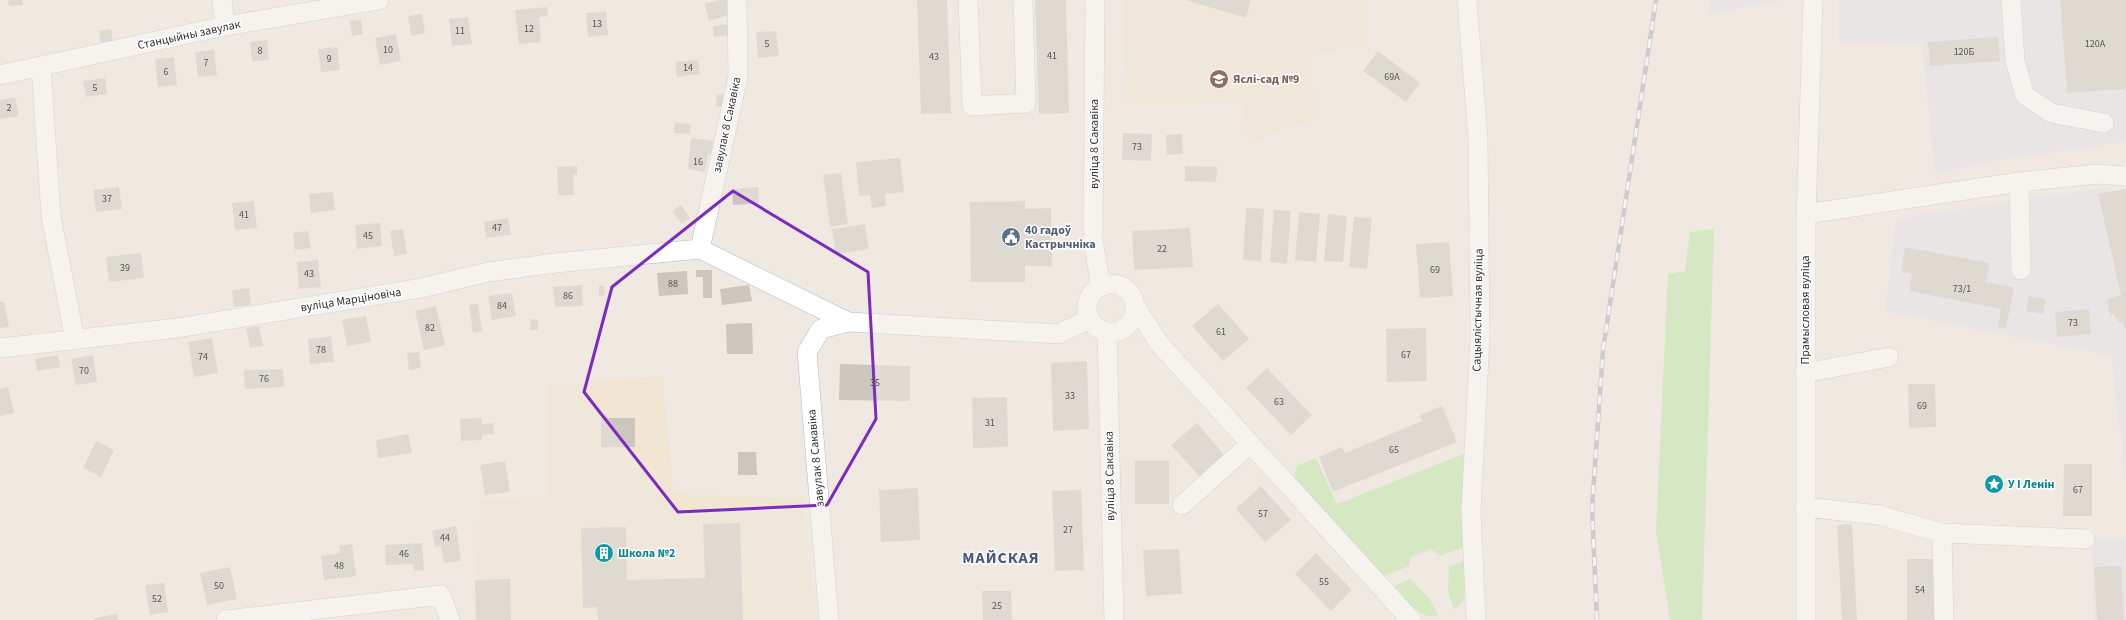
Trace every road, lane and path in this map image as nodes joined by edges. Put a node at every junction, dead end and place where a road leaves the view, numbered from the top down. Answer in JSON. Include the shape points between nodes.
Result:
{"nodes":[{"id":1,"x":222,"y":0,"type":"edge"},
{"id":2,"x":379,"y":0,"type":"edge"},
{"id":3,"x":737,"y":0,"type":"edge"},
{"id":4,"x":968,"y":0,"type":"edge"},
{"id":5,"x":1023,"y":0,"type":"edge"},
{"id":6,"x":1095,"y":0,"type":"edge"},
{"id":7,"x":1467,"y":0,"type":"edge"},
{"id":8,"x":1813,"y":0,"type":"edge"},
{"id":9,"x":2011,"y":0,"type":"edge"},
{"id":10,"x":226,"y":26,"type":"junction"},
{"id":11,"x":41,"y":66,"type":"junction"},
{"id":12,"x":0,"y":75,"type":"edge"},
{"id":13,"x":2104,"y":123,"type":"dead end"},
{"id":14,"x":2126,"y":176,"type":"edge"},
{"id":15,"x":2019,"y":182,"type":"junction"},
{"id":16,"x":1806,"y":214,"type":"junction"},
{"id":17,"x":700,"y":249,"type":"junction"},
{"id":18,"x":2021,"y":270,"type":"dead end"},
{"id":19,"x":1100,"y":287,"type":"junction"},
{"id":20,"x":1135,"y":305,"type":"junction"},
{"id":21,"x":1090,"y":319,"type":"junction"},
{"id":22,"x":848,"y":322,"type":"junction"},
{"id":23,"x":1111,"y":332,"type":"junction"},
{"id":24,"x":75,"y":340,"type":"junction"},
{"id":25,"x":1158,"y":342,"type":"junction"},
{"id":26,"x":0,"y":348,"type":"edge"},
{"id":27,"x":1889,"y":357,"type":"dead end"},
{"id":28,"x":1805,"y":373,"type":"junction"},
{"id":29,"x":1250,"y":444,"type":"junction"},
{"id":30,"x":1182,"y":505,"type":"dead end"},
{"id":31,"x":1805,"y":507,"type":"junction"},
{"id":32,"x":1942,"y":533,"type":"junction"},
{"id":33,"x":2085,"y":539,"type":"dead end"},
{"id":34,"x":306,"y":614,"type":"edge"},
{"id":35,"x":226,"y":620,"type":"edge"},
{"id":36,"x":450,"y":620,"type":"edge"},
{"id":37,"x":829,"y":620,"type":"edge"},
{"id":38,"x":1114,"y":620,"type":"edge"},
{"id":39,"x":1411,"y":620,"type":"edge"},
{"id":40,"x":1476,"y":620,"type":"edge"},
{"id":41,"x":1806,"y":620,"type":"edge"},
{"id":42,"x":1944,"y":620,"type":"edge"}],
"edges":[{"from":1,"to":10,"type":"street"},
{"from":2,"to":10,"type":"street","name":"Станцыйны завулак"},
{"from":3,"to":17,"type":"street","name":"завулак 8 Сакавіка","via":[[738,78]]},
{"from":4,"to":5,"type":"street","via":[[972,106],[1026,102]]},
{"from":6,"to":19,"type":"street","name":"вуліца 8 Сакавіка","via":[[1093,240]]},
{"from":7,"to":40,"type":"street","name":"Сацыялістычная вуліца","via":[[1478,138],[1480,338],[1471,511]]},
{"from":8,"to":16,"type":"street","name":"Прамысловая вуліца"},
{"from":9,"to":13,"type":"street","via":[[2014,61],[2025,95],[2051,114]]},
{"from":10,"to":11,"type":"street","name":"Станцыйны завулак"},
{"from":11,"to":12,"type":"street","name":"Станцыйны завулак"},
{"from":11,"to":24,"type":"street","via":[[51,216]]},
{"from":14,"to":15,"type":"street","via":[[2097,174]]},
{"from":15,"to":16,"type":"street"},
{"from":15,"to":18,"type":"street"},
{"from":16,"to":28,"type":"street","name":"Прамысловая вуліца"},
{"from":17,"to":22,"type":"street"},
{"from":17,"to":24,"type":"street","name":"вуліца Марціновіча","via":[[488,272],[398,292],[177,328]]},
{"from":19,"to":20,"type":"street","via":[[1122,287]]},
{"from":19,"to":21,"type":"street","via":[[1094,291],[1087,304]]},
{"from":20,"to":23,"type":"street","via":[[1128,326]]},
{"from":20,"to":25,"type":"street"},
{"from":21,"to":22,"type":"street","via":[[1058,334]]},
{"from":21,"to":23,"type":"street","via":[[1094,325]]},
{"from":22,"to":37,"type":"street","name":"завулак 8 Сакавіка","via":[[821,329],[807,352]]},
{"from":23,"to":25,"type":"street"},
{"from":23,"to":38,"type":"street","name":"вуліца 8 Сакавіка"},
{"from":24,"to":26,"type":"street","name":"вуліца Марціновіча"},
{"from":25,"to":29,"type":"street"},
{"from":27,"to":28,"type":"street"},
{"from":28,"to":31,"type":"street","name":"Прамысловая вуліца"},
{"from":29,"to":30,"type":"street"},
{"from":29,"to":39,"type":"street"},
{"from":31,"to":32,"type":"street","via":[[1878,515]]},
{"from":31,"to":41,"type":"street","name":"Прамысловая вуліца"},
{"from":32,"to":33,"type":"street"},
{"from":32,"to":42,"type":"street"},
{"from":34,"to":35,"type":"street"},
{"from":34,"to":36,"type":"street","via":[[441,595]]}]}
